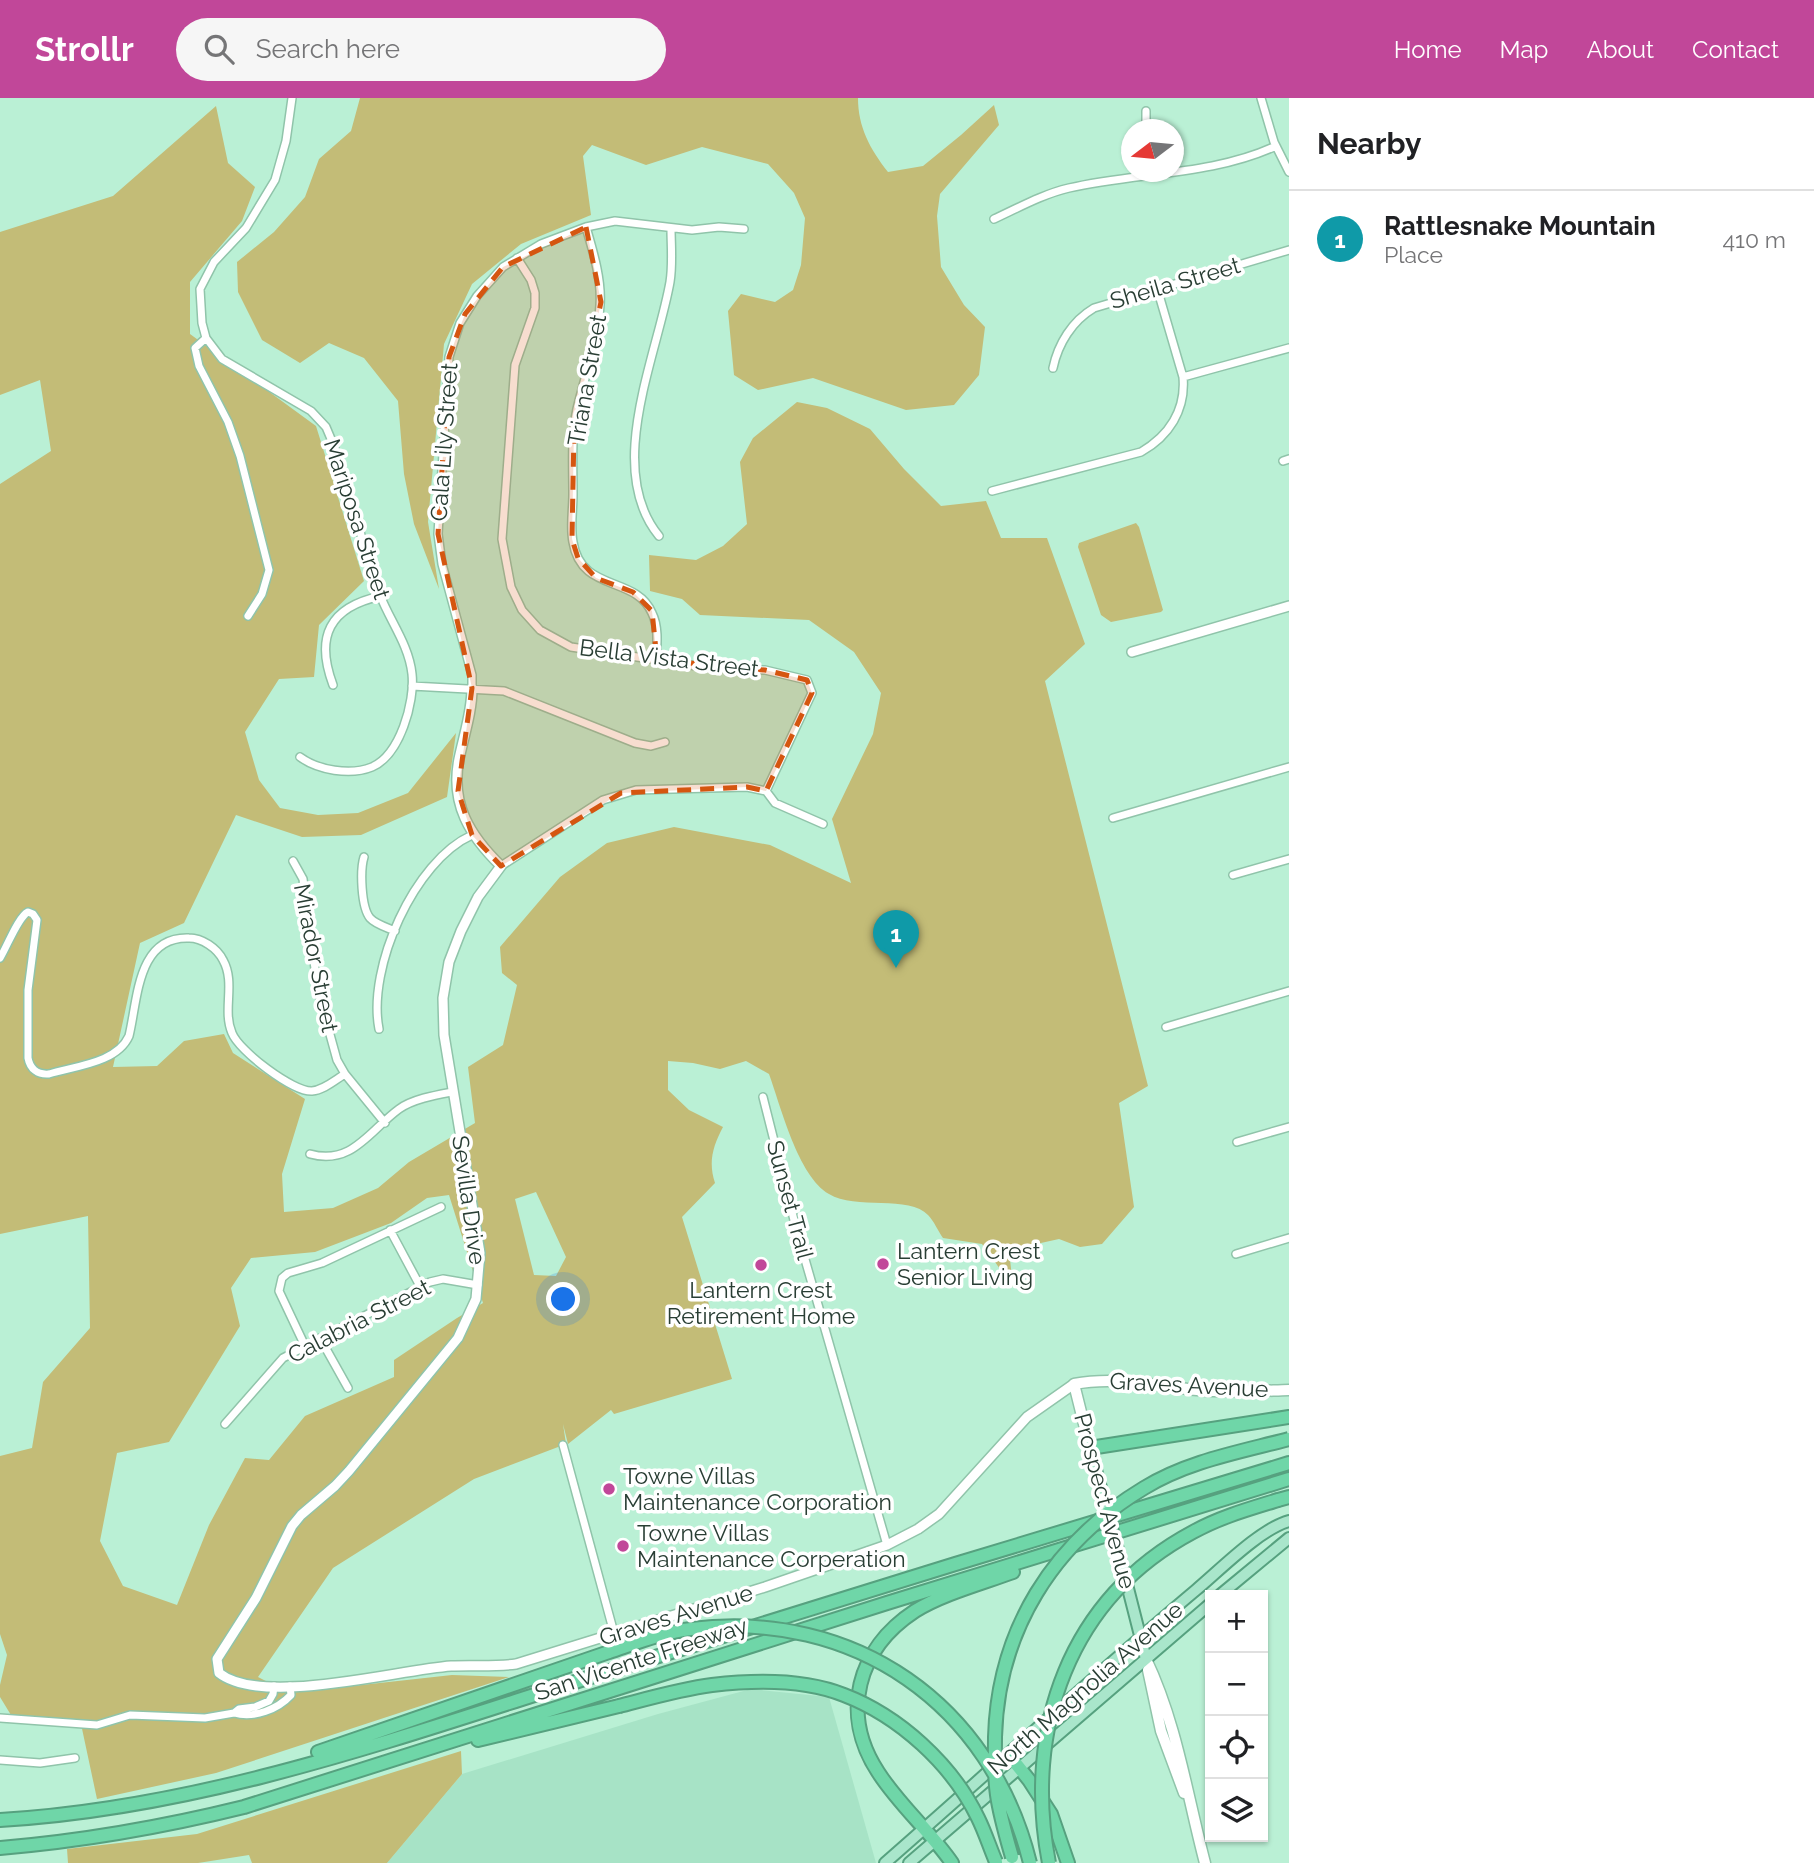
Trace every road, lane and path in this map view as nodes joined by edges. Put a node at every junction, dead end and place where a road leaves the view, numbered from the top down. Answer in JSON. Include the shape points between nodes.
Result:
{"nodes":[{"id":1,"x":292,"y":98,"type":"edge"},
{"id":2,"x":1261,"y":98,"type":"edge"},
{"id":3,"x":1146,"y":111,"type":"dead end"},
{"id":4,"x":1146,"y":119,"type":"edge"},
{"id":5,"x":1276,"y":146,"type":"junction"},
{"id":6,"x":1184,"y":169,"type":"edge"},
{"id":7,"x":1289,"y":172,"type":"edge"},
{"id":8,"x":1121,"y":179,"type":"edge"},
{"id":9,"x":994,"y":219,"type":"dead end"},
{"id":10,"x":586,"y":227,"type":"junction"},
{"id":11,"x":671,"y":228,"type":"junction"},
{"id":12,"x":744,"y":229,"type":"dead end"},
{"id":13,"x":1289,"y":250,"type":"edge"},
{"id":14,"x":517,"y":258,"type":"junction"},
{"id":15,"x":1157,"y":288,"type":"junction"},
{"id":16,"x":206,"y":338,"type":"junction"},
{"id":17,"x":1289,"y":348,"type":"edge"},
{"id":18,"x":1054,"y":369,"type":"dead end"},
{"id":19,"x":1184,"y":377,"type":"junction"},
{"id":20,"x":992,"y":491,"type":"dead end"},
{"id":21,"x":659,"y":536,"type":"dead end"},
{"id":22,"x":381,"y":596,"type":"junction"},
{"id":23,"x":1289,"y":606,"type":"edge"},
{"id":24,"x":248,"y":616,"type":"dead end"},
{"id":25,"x":1132,"y":652,"type":"dead end"},
{"id":26,"x":656,"y":660,"type":"junction"},
{"id":27,"x":333,"y":685,"type":"dead end"},
{"id":28,"x":412,"y":686,"type":"junction"},
{"id":29,"x":472,"y":688,"type":"junction"},
{"id":30,"x":665,"y":742,"type":"dead end"},
{"id":31,"x":300,"y":757,"type":"dead end"},
{"id":32,"x":1289,"y":767,"type":"edge"},
{"id":33,"x":766,"y":791,"type":"junction"},
{"id":34,"x":1113,"y":818,"type":"dead end"},
{"id":35,"x":823,"y":824,"type":"dead end"},
{"id":36,"x":472,"y":835,"type":"junction"},
{"id":37,"x":364,"y":857,"type":"dead end"},
{"id":38,"x":1289,"y":859,"type":"edge"},
{"id":39,"x":293,"y":861,"type":"dead end"},
{"id":40,"x":501,"y":866,"type":"junction"},
{"id":41,"x":1233,"y":875,"type":"dead end"},
{"id":42,"x":395,"y":931,"type":"junction"},
{"id":43,"x":0,"y":958,"type":"edge"},
{"id":44,"x":1289,"y":991,"type":"edge"},
{"id":45,"x":1166,"y":1027,"type":"dead end"},
{"id":46,"x":379,"y":1029,"type":"dead end"},
{"id":47,"x":345,"y":1074,"type":"junction"},
{"id":48,"x":453,"y":1092,"type":"junction"},
{"id":49,"x":763,"y":1097,"type":"dead end"},
{"id":50,"x":385,"y":1123,"type":"junction"},
{"id":51,"x":1289,"y":1127,"type":"edge"},
{"id":52,"x":1237,"y":1142,"type":"dead end"},
{"id":53,"x":310,"y":1154,"type":"dead end"},
{"id":54,"x":441,"y":1207,"type":"dead end"},
{"id":55,"x":390,"y":1230,"type":"junction"},
{"id":56,"x":1289,"y":1238,"type":"edge"},
{"id":57,"x":1236,"y":1254,"type":"dead end"},
{"id":58,"x":478,"y":1285,"type":"junction"},
{"id":59,"x":419,"y":1286,"type":"junction"},
{"id":60,"x":320,"y":1338,"type":"junction"},
{"id":61,"x":305,"y":1346,"type":"junction"},
{"id":62,"x":1074,"y":1384,"type":"junction"},
{"id":63,"x":348,"y":1388,"type":"dead end"},
{"id":64,"x":1289,"y":1390,"type":"edge"},
{"id":65,"x":1289,"y":1417,"type":"edge"},
{"id":66,"x":225,"y":1424,"type":"dead end"},
{"id":67,"x":1289,"y":1439,"type":"edge"},
{"id":68,"x":563,"y":1445,"type":"dead end"},
{"id":69,"x":1090,"y":1448,"type":"junction"},
{"id":70,"x":1289,"y":1463,"type":"edge"},
{"id":71,"x":1289,"y":1479,"type":"edge"},
{"id":72,"x":1283,"y":1498,"type":"edge"},
{"id":73,"x":1289,"y":1521,"type":"edge"},
{"id":74,"x":1138,"y":1525,"type":"junction"},
{"id":75,"x":1289,"y":1538,"type":"edge"},
{"id":76,"x":887,"y":1545,"type":"junction"},
{"id":77,"x":1226,"y":1590,"type":"edge"},
{"id":78,"x":1205,"y":1608,"type":"edge"},
{"id":79,"x":614,"y":1633,"type":"junction"},
{"id":80,"x":1142,"y":1636,"type":"junction"},
{"id":81,"x":1146,"y":1660,"type":"junction"},
{"id":82,"x":274,"y":1686,"type":"junction"},
{"id":83,"x":290,"y":1686,"type":"junction"},
{"id":84,"x":234,"y":1713,"type":"junction"},
{"id":85,"x":0,"y":1718,"type":"edge"},
{"id":86,"x":450,"y":1742,"type":"junction"},
{"id":87,"x":1009,"y":1755,"type":"junction"},
{"id":88,"x":75,"y":1758,"type":"dead end"},
{"id":89,"x":0,"y":1760,"type":"edge"},
{"id":90,"x":1020,"y":1769,"type":"junction"},
{"id":91,"x":202,"y":1792,"type":"junction"},
{"id":92,"x":0,"y":1819,"type":"edge"},
{"id":93,"x":924,"y":1829,"type":"junction"},
{"id":94,"x":936,"y":1842,"type":"junction"},
{"id":95,"x":0,"y":1848,"type":"edge"},
{"id":96,"x":1013,"y":1860,"type":"edge"},
{"id":97,"x":885,"y":1863,"type":"edge"},
{"id":98,"x":909,"y":1863,"type":"edge"},
{"id":99,"x":952,"y":1863,"type":"edge"},
{"id":100,"x":997,"y":1863,"type":"edge"},
{"id":101,"x":1030,"y":1863,"type":"edge"},
{"id":102,"x":1049,"y":1863,"type":"edge"},
{"id":103,"x":1068,"y":1863,"type":"edge"},
{"id":104,"x":1205,"y":1863,"type":"edge"}],
"edges":[{"from":1,"to":16,"type":"street","via":[[275,180],[246,228],[214,262],[200,289]]},
{"from":2,"to":5,"type":"street"},
{"from":3,"to":4,"type":"street"},
{"from":5,"to":6,"type":"street","via":[[1233,162]]},
{"from":5,"to":7,"type":"street"},
{"from":8,"to":9,"type":"street","via":[[1057,191]]},
{"from":10,"to":11,"type":"street","name":"Cala Lily Street","via":[[615,221]]},
{"from":10,"to":14,"type":"street","name":"Cala Lily Street"},
{"from":10,"to":26,"type":"street","name":"Triana Street","via":[[601,302],[574,430],[573,546],[590,574],[633,592],[652,611]]},
{"from":11,"to":12,"type":"street","name":"Cala Lily Street"},
{"from":11,"to":21,"type":"street","via":[[671,279],[634,442],[641,500],[647,522]]},
{"from":13,"to":15,"type":"street","name":"Sheila Street"},
{"from":14,"to":26,"type":"street","name":"Bella Vista Street","via":[[531,280],[536,301],[515,365],[503,513],[502,539],[514,595],[533,624],[562,643]]},
{"from":14,"to":29,"type":"street","name":"Cala Lily Street","via":[[503,267],[471,305],[449,357],[438,534]]},
{"from":15,"to":18,"type":"street","name":"Sheila Street","via":[[1083,315],[1067,335]]},
{"from":15,"to":19,"type":"street"},
{"from":16,"to":22,"type":"street","name":"Mariposa Street","via":[[222,359],[305,407],[326,427]]},
{"from":16,"to":24,"type":"street","via":[[195,348],[199,366],[240,456],[269,570],[262,594]]},
{"from":17,"to":19,"type":"street"},
{"from":19,"to":20,"type":"street","via":[[1185,392],[1177,416],[1141,452]]},
{"from":22,"to":27,"type":"street","via":[[351,607],[329,630],[326,664]]},
{"from":22,"to":28,"type":"street","name":"Mariposa Street","via":[[407,652]]},
{"from":23,"to":25,"type":"street"},
{"from":26,"to":33,"type":"street","name":"Bella Vista Street","via":[[765,670],[807,680],[812,693]]},
{"from":28,"to":29,"type":"street"},
{"from":28,"to":31,"type":"street","name":"Mariposa Street","via":[[399,740],[381,762],[346,770],[313,766]]},
{"from":29,"to":30,"type":"street","via":[[504,691],[635,743],[651,746]]},
{"from":29,"to":36,"type":"street","name":"Cala Lily Street","via":[[457,782],[461,810]]},
{"from":32,"to":34,"type":"street"},
{"from":33,"to":35,"type":"street","via":[[775,803]]},
{"from":33,"to":40,"type":"street","name":"Sevilla Drive","via":[[747,787],[621,793]]},
{"from":36,"to":40,"type":"street","name":"Cala Lily Street"},
{"from":36,"to":42,"type":"street","via":[[430,868]]},
{"from":37,"to":42,"type":"street","via":[[360,870],[366,911],[371,920]]},
{"from":38,"to":41,"type":"street"},
{"from":39,"to":47,"type":"street","name":"Mirador Street","via":[[303,879],[318,991]]},
{"from":40,"to":48,"type":"street","name":"Sevilla Drive","via":[[478,897],[449,962],[443,998],[444,1035]]},
{"from":42,"to":46,"type":"street","via":[[377,990]]},
{"from":43,"to":47,"type":"street","via":[[21,917],[33,914],[37,920],[28,1058],[41,1074],[109,1057],[120,1050],[130,1036],[148,958],[163,943],[190,938],[202,941],[222,958],[230,986],[231,1033],[249,1055],[302,1090],[318,1090]]},
{"from":44,"to":45,"type":"street"},
{"from":47,"to":50,"type":"street","name":"Mirador Street"},
{"from":48,"to":50,"type":"street","via":[[413,1102]]},
{"from":48,"to":58,"type":"street","name":"Sevilla Drive","via":[[480,1253]]},
{"from":49,"to":76,"type":"street","name":"Sunset Trail"},
{"from":50,"to":53,"type":"street","via":[[346,1152],[324,1158]]},
{"from":51,"to":52,"type":"street"},
{"from":54,"to":55,"type":"street"},
{"from":55,"to":59,"type":"street"},
{"from":55,"to":61,"type":"street","via":[[282,1278],[279,1291]]},
{"from":56,"to":57,"type":"street"},
{"from":58,"to":59,"type":"street","name":"Calabria Street","via":[[443,1279]]},
{"from":58,"to":82,"type":"street","name":"Sevilla Drive","via":[[471,1314],[458,1338],[349,1471],[292,1526],[250,1608],[217,1659],[219,1673],[225,1678]]},
{"from":59,"to":60,"type":"street","name":"Calabria Street"},
{"from":60,"to":61,"type":"street","name":"Calabria Street"},
{"from":60,"to":63,"type":"street"},
{"from":61,"to":66,"type":"street","name":"Calabria Street","via":[[283,1358]]},
{"from":62,"to":64,"type":"main road","name":"Graves Avenue","via":[[1115,1380],[1238,1393]]},
{"from":62,"to":69,"type":"main road","name":"Prospect Avenue"},
{"from":62,"to":76,"type":"street","name":"Graves Avenue","via":[[1027,1417],[939,1514]]},
{"from":65,"to":69,"type":"highway"},
{"from":67,"to":96,"type":"highway","bridge":true,"via":[[1196,1465],[1144,1487],[1092,1524],[1042,1583],[1009,1651],[999,1695],[997,1795]]},
{"from":68,"to":79,"type":"street"},
{"from":69,"to":80,"type":"main road","name":"Prospect Avenue","bridge":true},
{"from":70,"to":91,"type":"highway","name":"San Vicente Freeway","via":[[413,1733]]},
{"from":71,"to":74,"type":"highway","name":"San Vicente Freeway"},
{"from":72,"to":102,"type":"highway","bridge":true,"via":[[1215,1521],[1167,1547],[1118,1589],[1088,1628],[1064,1672],[1043,1751],[1040,1782]]},
{"from":73,"to":80,"type":"main road","name":"North Magnolia Avenue","via":[[1251,1544]]},
{"from":74,"to":86,"type":"highway","name":"San Vicente Freeway"},
{"from":74,"to":93,"type":"highway","via":[[923,1607],[896,1625],[876,1647],[865,1666],[856,1706],[861,1737],[878,1773]]},
{"from":75,"to":77,"type":"main road"},
{"from":76,"to":79,"type":"street","name":"Graves Avenue"},
{"from":78,"to":81,"type":"main road","name":"North Magnolia Avenue"},
{"from":79,"to":83,"type":"street","name":"Graves Avenue","via":[[516,1664],[451,1666]]},
{"from":80,"to":81,"type":"main road","name":"Prospect Avenue"},
{"from":80,"to":87,"type":"main road","name":"North Magnolia Avenue"},
{"from":81,"to":90,"type":"main road","name":"North Magnolia Avenue"},
{"from":81,"to":104,"type":"main road","name":"Prospect Avenue","via":[[1161,1731],[1191,1809]]},
{"from":82,"to":83,"type":"street","name":"Sevilla Drive"},
{"from":82,"to":84,"type":"street","via":[[269,1702]]},
{"from":83,"to":84,"type":"street","via":[[291,1695],[281,1706]]},
{"from":84,"to":85,"type":"street","via":[[205,1718],[130,1715],[97,1725]]},
{"from":86,"to":95,"type":"highway","name":"San Vicente Freeway","via":[[309,1788],[182,1822],[91,1839]]},
{"from":86,"to":100,"type":"highway","bridge":true,"via":[[482,1739],[713,1685],[811,1686],[844,1695],[899,1726],[927,1749],[978,1817]]},
{"from":87,"to":90,"type":"highway"},
{"from":87,"to":93,"type":"main road","name":"North Magnolia Avenue"},
{"from":88,"to":89,"type":"street","via":[[40,1763]]},
{"from":90,"to":94,"type":"main road","name":"North Magnolia Avenue"},
{"from":90,"to":103,"type":"highway","via":[[1051,1814]]},
{"from":91,"to":92,"type":"highway","name":"San Vicente Freeway","via":[[119,1808]]},
{"from":91,"to":101,"type":"highway","bridge":true,"via":[[609,1651],[690,1629],[748,1626],[809,1634],[866,1656],[939,1703],[981,1752],[1004,1789]]},
{"from":93,"to":94,"type":"highway"},
{"from":93,"to":97,"type":"main road","name":"North Magnolia Avenue"},
{"from":94,"to":98,"type":"main road","name":"North Magnolia Avenue"},
{"from":94,"to":99,"type":"highway"}]}
